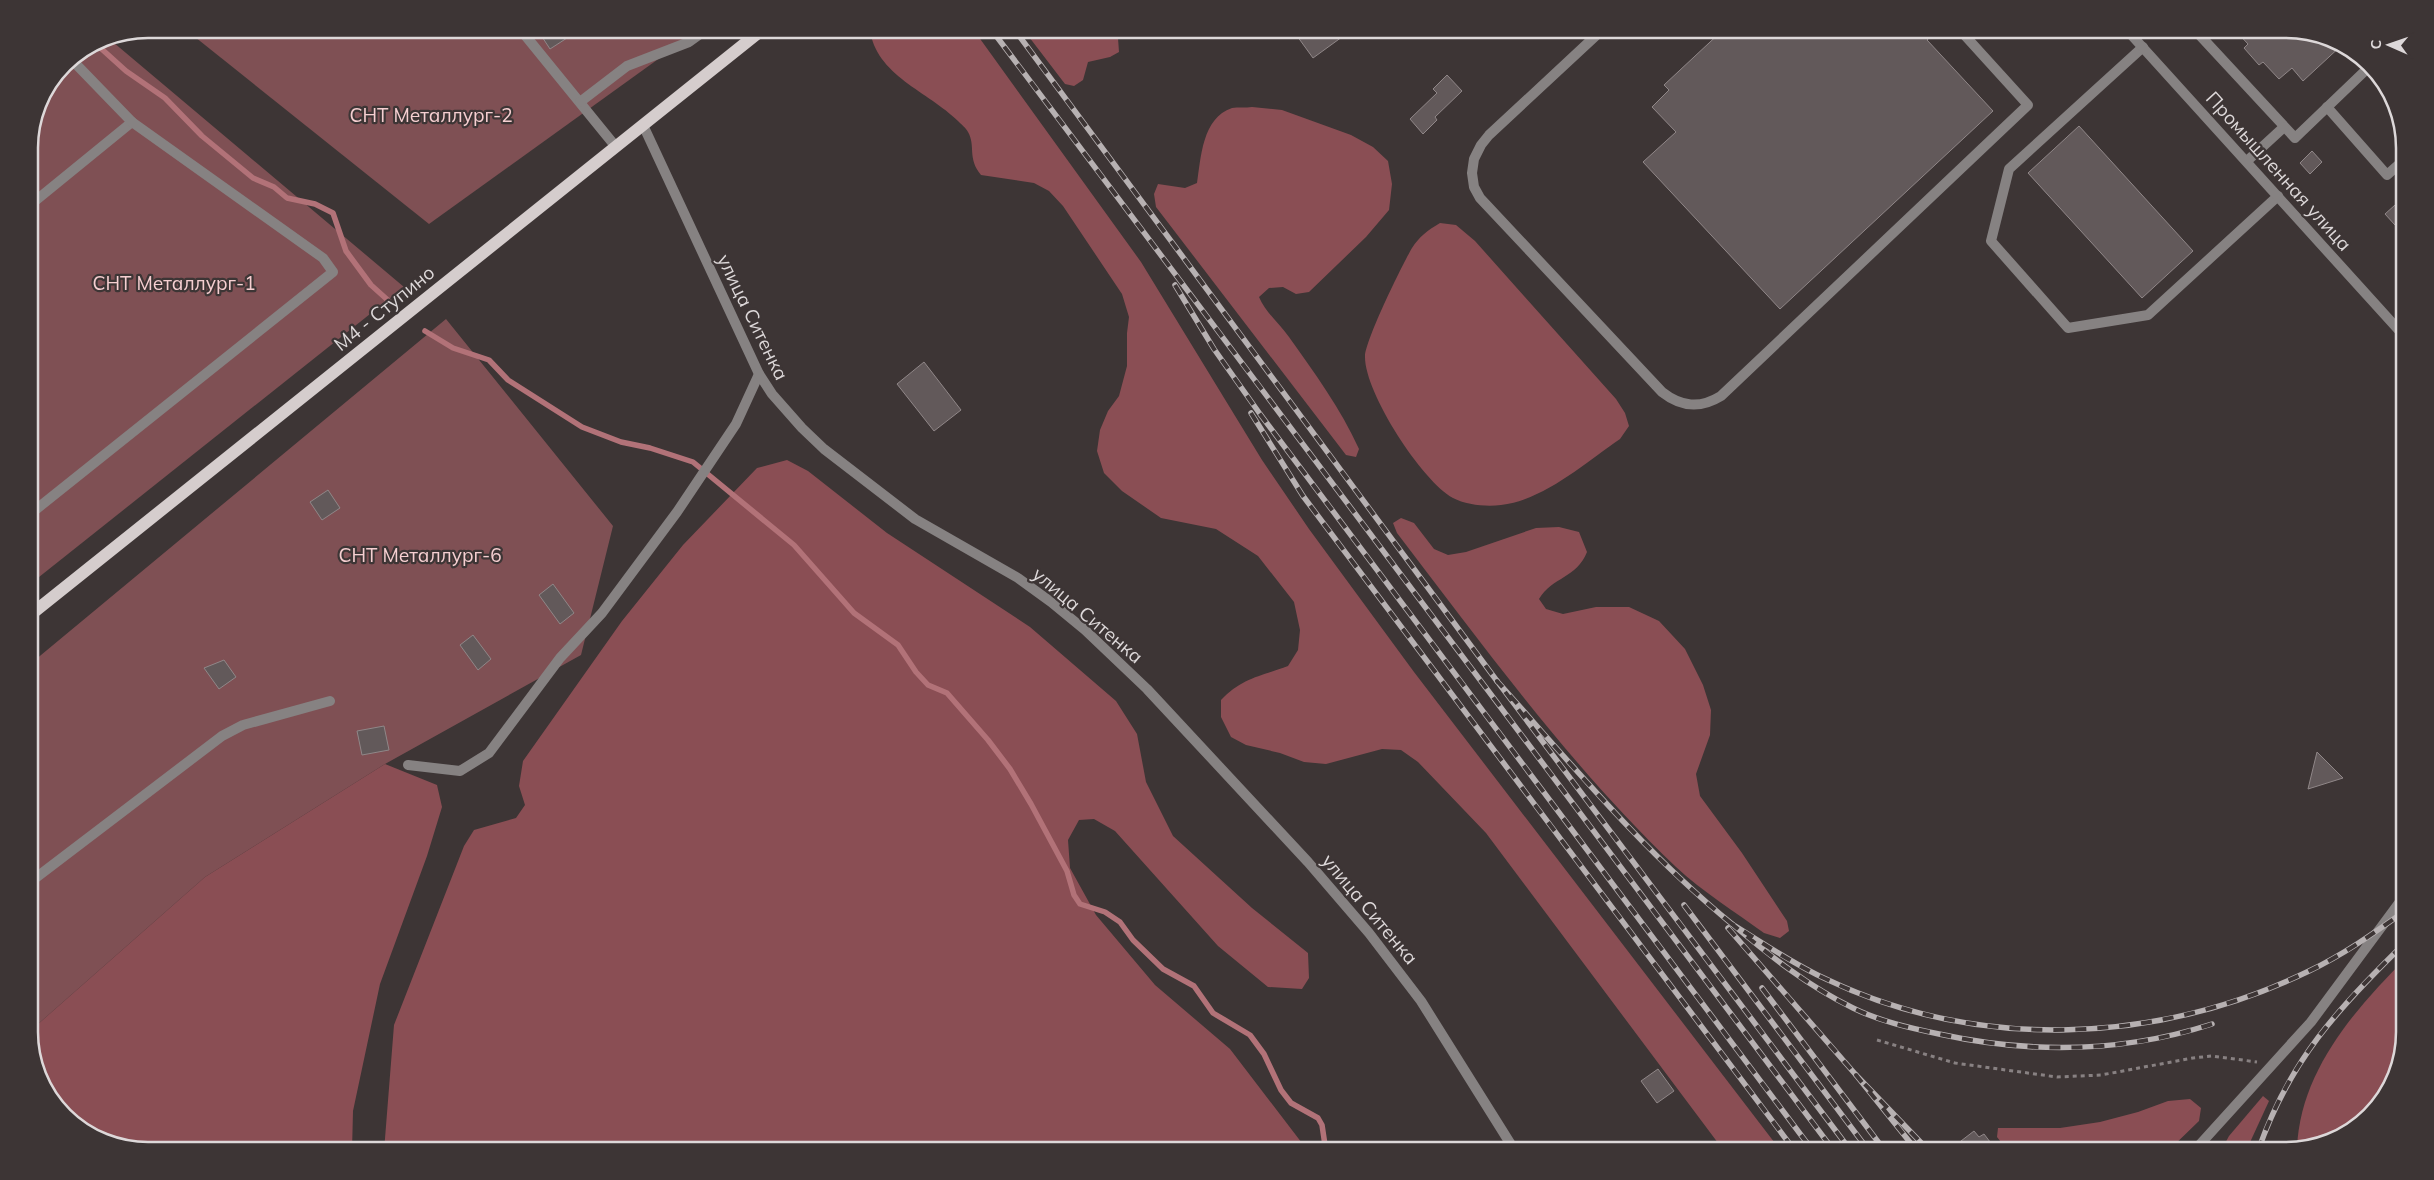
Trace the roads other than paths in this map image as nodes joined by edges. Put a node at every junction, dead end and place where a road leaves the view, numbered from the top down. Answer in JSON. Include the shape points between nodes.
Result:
{"nodes":[{"id":1,"x":527,"y":38,"type":"edge"},
{"id":2,"x":695,"y":38,"type":"edge"},
{"id":3,"x":752,"y":38,"type":"edge"},
{"id":4,"x":1593,"y":38,"type":"edge"},
{"id":5,"x":1967,"y":38,"type":"edge"},
{"id":6,"x":2134,"y":38,"type":"edge"},
{"id":7,"x":2202,"y":38,"type":"edge"},
{"id":8,"x":2143,"y":47,"type":"junction"},
{"id":9,"x":76,"y":64,"type":"edge"},
{"id":10,"x":2365,"y":71,"type":"edge"},
{"id":11,"x":580,"y":102,"type":"junction"},
{"id":12,"x":2327,"y":107,"type":"junction"},
{"id":13,"x":132,"y":122,"type":"junction"},
{"id":14,"x":643,"y":125,"type":"junction"},
{"id":15,"x":2284,"y":127,"type":"junction"},
{"id":16,"x":616,"y":147,"type":"junction"},
{"id":17,"x":2247,"y":161,"type":"junction"},
{"id":18,"x":2396,"y":166,"type":"edge"},
{"id":19,"x":2278,"y":196,"type":"junction"},
{"id":20,"x":38,"y":199,"type":"edge"},
{"id":21,"x":2396,"y":327,"type":"edge"},
{"id":22,"x":759,"y":374,"type":"junction"},
{"id":23,"x":38,"y":508,"type":"edge"},
{"id":24,"x":38,"y":609,"type":"edge"},
{"id":25,"x":330,"y":701,"type":"dead end"},
{"id":26,"x":408,"y":765,"type":"dead end"},
{"id":27,"x":38,"y":876,"type":"edge"},
{"id":28,"x":2396,"y":908,"type":"edge"},
{"id":29,"x":1509,"y":1142,"type":"edge"},
{"id":30,"x":2202,"y":1142,"type":"edge"}],
"edges":[{"from":1,"to":11,"type":"street"},
{"from":2,"to":11,"type":"street","via":[[627,66]]},
{"from":3,"to":14,"type":"main road","name":"М4 - Ступино"},
{"from":4,"to":5,"type":"street","via":[[1489,135],[1474,159],[1474,188],[1662,392],[1684,405],[1709,403],[1721,396],[2028,105]]},
{"from":6,"to":8,"type":"street","name":"Промышленная улица"},
{"from":7,"to":15,"type":"street"},
{"from":8,"to":17,"type":"street","name":"Промышленная улица"},
{"from":8,"to":19,"type":"street","via":[[2009,169],[1991,241],[2068,328],[2148,315]]},
{"from":9,"to":13,"type":"street"},
{"from":10,"to":12,"type":"street"},
{"from":11,"to":16,"type":"street"},
{"from":12,"to":15,"type":"street","via":[[2295,138]]},
{"from":12,"to":18,"type":"street","via":[[2387,175]]},
{"from":13,"to":20,"type":"street"},
{"from":13,"to":23,"type":"street","via":[[323,258],[333,272]]},
{"from":14,"to":16,"type":"main road","name":"М4 - Ступино"},
{"from":14,"to":22,"type":"street","name":"улица Ситенка"},
{"from":15,"to":17,"type":"street"},
{"from":16,"to":24,"type":"main road","name":"М4 - Ступино"},
{"from":17,"to":19,"type":"street","name":"Промышленная улица"},
{"from":19,"to":21,"type":"street","name":"Промышленная улица"},
{"from":22,"to":26,"type":"street","via":[[736,424],[677,512],[602,613],[560,658],[489,753],[460,771]]},
{"from":22,"to":29,"type":"street","name":"улица Ситенка","via":[[772,394],[824,449],[915,519],[1018,578],[1051,602],[1146,689],[1308,862],[1369,933],[1421,1001]]},
{"from":25,"to":27,"type":"street","via":[[243,725],[222,736]]},
{"from":28,"to":30,"type":"street","via":[[2330,1000]]}]}
